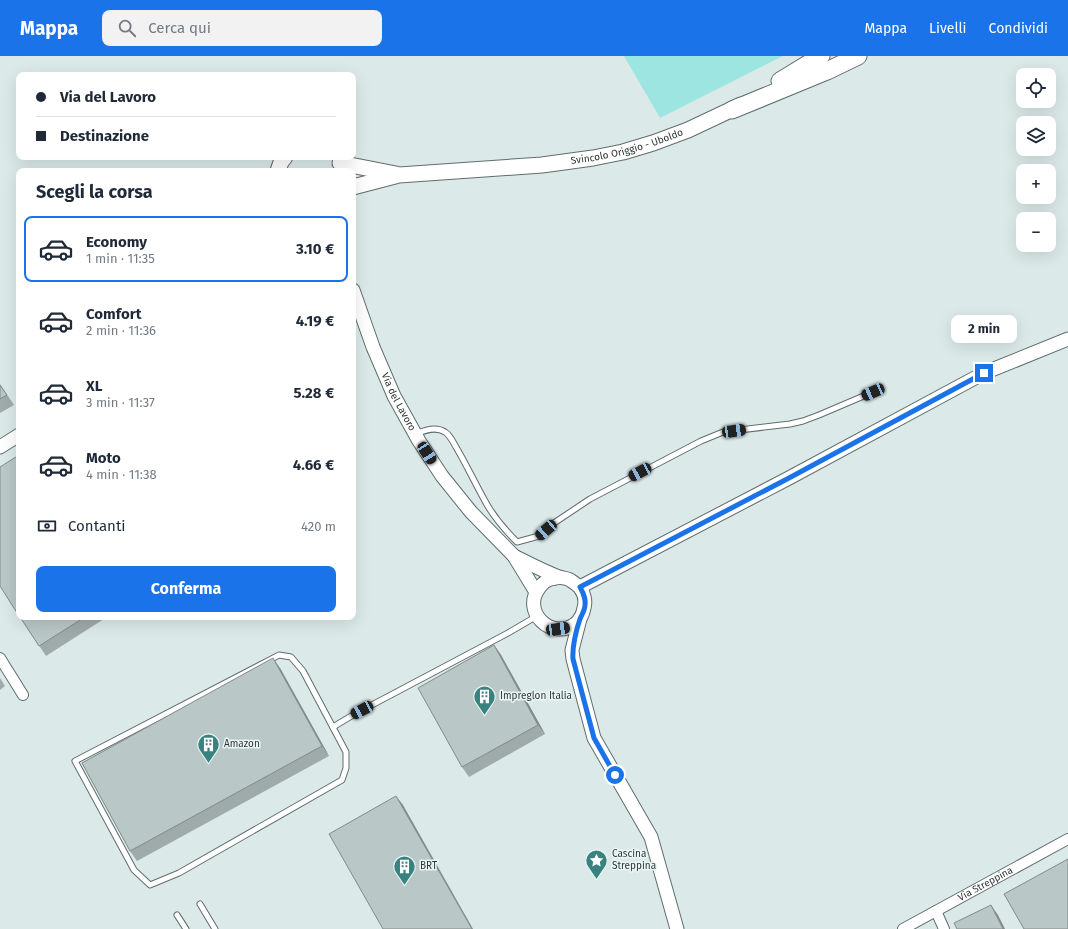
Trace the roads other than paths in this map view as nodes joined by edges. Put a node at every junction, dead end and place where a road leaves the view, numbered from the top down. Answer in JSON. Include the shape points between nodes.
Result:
{"nodes":[{"id":1,"x":822,"y":56,"type":"edge"},
{"id":2,"x":839,"y":56,"type":"edge"},
{"id":3,"x":858,"y":56,"type":"edge"},
{"id":4,"x":732,"y":110,"type":"junction"},
{"id":5,"x":339,"y":164,"type":"edge"},
{"id":6,"x":399,"y":175,"type":"junction"},
{"id":7,"x":356,"y":186,"type":"edge"},
{"id":8,"x":356,"y":299,"type":"edge"},
{"id":9,"x":1068,"y":339,"type":"edge"},
{"id":10,"x":873,"y":392,"type":"dead end"},
{"id":11,"x":415,"y":434,"type":"junction"},
{"id":12,"x":16,"y":437,"type":"edge"},
{"id":13,"x":0,"y":447,"type":"edge"},
{"id":14,"x":513,"y":550,"type":"junction"},
{"id":15,"x":560,"y":577,"type":"junction"},
{"id":16,"x":580,"y":587,"type":"junction"},
{"id":17,"x":536,"y":592,"type":"junction"},
{"id":18,"x":537,"y":616,"type":"junction"},
{"id":19,"x":580,"y":619,"type":"junction"},
{"id":20,"x":558,"y":629,"type":"junction"},
{"id":21,"x":572,"y":650,"type":"junction"},
{"id":22,"x":0,"y":658,"type":"edge"},
{"id":23,"x":23,"y":695,"type":"dead end"},
{"id":24,"x":333,"y":727,"type":"junction"},
{"id":25,"x":1068,"y":839,"type":"edge"},
{"id":26,"x":200,"y":904,"type":"dead end"},
{"id":27,"x":936,"y":911,"type":"junction"},
{"id":28,"x":177,"y":915,"type":"dead end"},
{"id":29,"x":186,"y":929,"type":"edge"},
{"id":30,"x":215,"y":929,"type":"edge"},
{"id":31,"x":677,"y":929,"type":"edge"},
{"id":32,"x":903,"y":929,"type":"edge"},
{"id":33,"x":944,"y":929,"type":"edge"}],
"edges":[{"from":1,"to":4,"type":"highway"},
{"from":2,"to":4,"type":"main road","name":"Svincolo Origgio - Uboldo"},
{"from":3,"to":4,"type":"highway"},
{"from":4,"to":6,"type":"main road","name":"Svincolo Origgio - Uboldo","via":[[653,143],[593,158],[542,165]]},
{"from":5,"to":6,"type":"main road","name":"Svincolo Origgio - Uboldo"},
{"from":6,"to":7,"type":"main road","name":"Svincolo Origgio - Uboldo"},
{"from":8,"to":11,"type":"street","name":"Via del Lavoro","via":[[372,347]]},
{"from":9,"to":16,"type":"street","via":[[984,373]]},
{"from":10,"to":14,"type":"lane","via":[[803,421],[723,432],[701,441],[590,499],[539,536]]},
{"from":11,"to":14,"type":"street","name":"Via del Lavoro","via":[[442,476],[471,512]]},
{"from":11,"to":14,"type":"lane","via":[[433,429],[447,432]]},
{"from":12,"to":13,"type":"street"},
{"from":14,"to":15,"type":"street","name":"Via del Lavoro"},
{"from":14,"to":17,"type":"street","name":"Via del Lavoro"},
{"from":15,"to":16,"type":"street","name":"Via del Lavoro"},
{"from":15,"to":17,"type":"street","via":[[550,579]]},
{"from":16,"to":19,"type":"street","via":[[585,605]]},
{"from":17,"to":18,"type":"street","via":[[533,600]]},
{"from":18,"to":20,"type":"street","via":[[550,628]]},
{"from":18,"to":24,"type":"lane"},
{"from":19,"to":20,"type":"street","via":[[567,628]]},
{"from":19,"to":21,"type":"street"},
{"from":20,"to":21,"type":"street"},
{"from":21,"to":31,"type":"street","via":[[594,738],[651,837]]},
{"from":22,"to":23,"type":"street"},
{"from":24,"to":24,"type":"lane","via":[[346,752],[346,768],[342,780],[180,873],[150,885],[134,870],[75,761],[279,655],[291,657],[303,671]]},
{"from":25,"to":27,"type":"street","name":"Via Streppina"},
{"from":26,"to":30,"type":"lane"},
{"from":27,"to":32,"type":"street","name":"Via Streppina"},
{"from":27,"to":33,"type":"street"},
{"from":28,"to":29,"type":"lane"}]}
